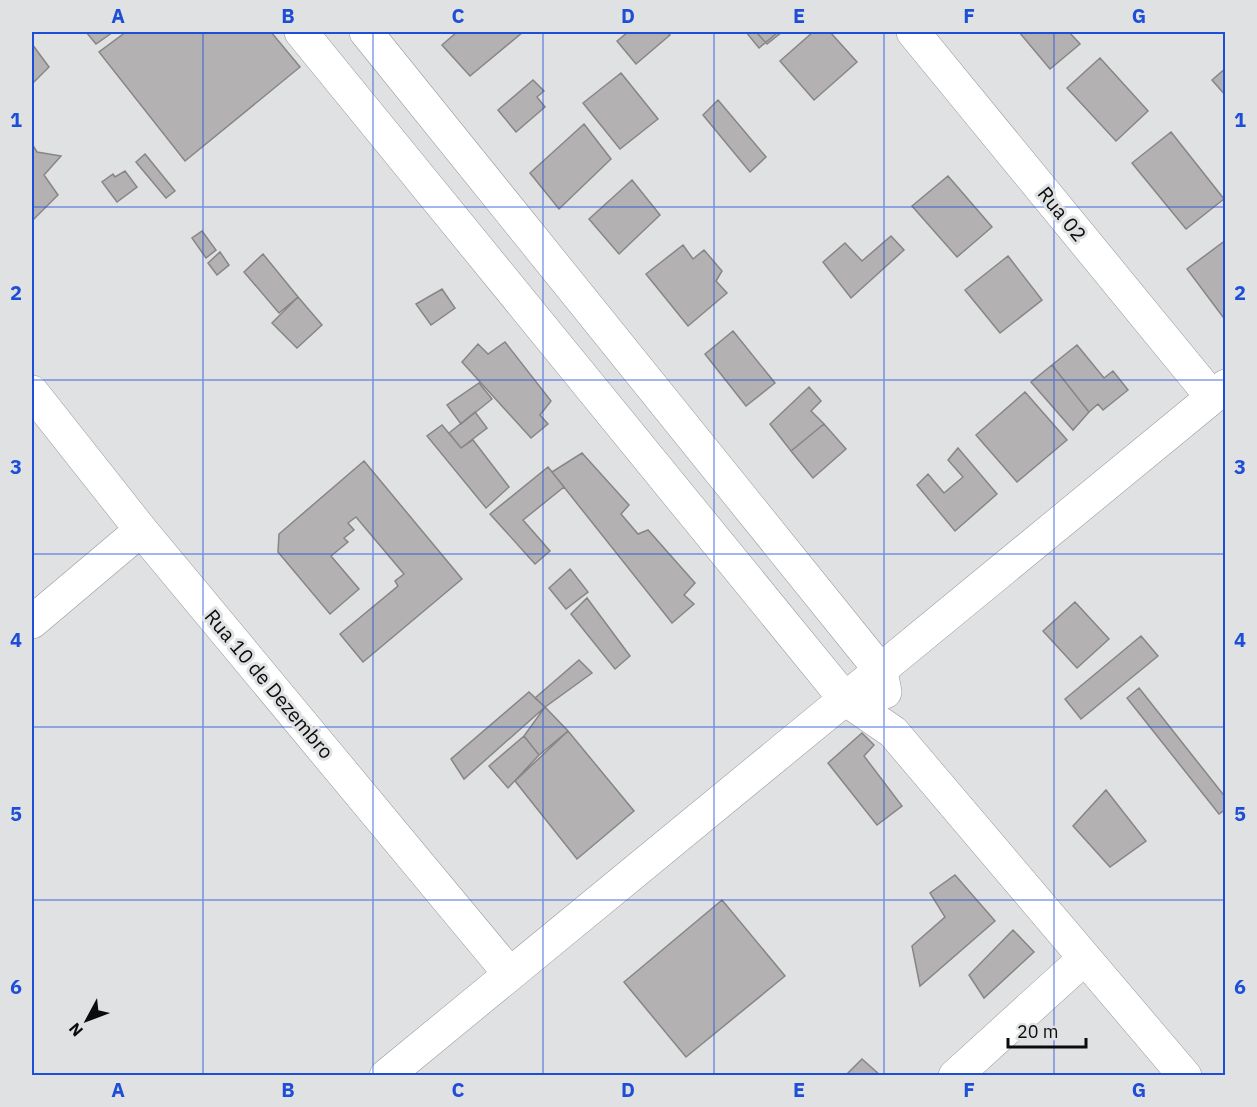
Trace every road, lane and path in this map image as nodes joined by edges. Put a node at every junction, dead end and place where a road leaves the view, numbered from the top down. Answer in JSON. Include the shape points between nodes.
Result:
{"nodes":[{"id":1,"x":301,"y":32,"type":"edge"},
{"id":2,"x":366,"y":32,"type":"edge"},
{"id":3,"x":913,"y":32,"type":"edge"},
{"id":4,"x":32,"y":392,"type":"edge"},
{"id":5,"x":1219,"y":392,"type":"edge"},
{"id":6,"x":141,"y":530,"type":"junction"},
{"id":7,"x":32,"y":622,"type":"edge"},
{"id":8,"x":881,"y":671,"type":"junction"},
{"id":9,"x":845,"y":699,"type":"junction"},
{"id":10,"x":892,"y":732,"type":"junction"},
{"id":11,"x":1085,"y":958,"type":"junction"},
{"id":12,"x":509,"y":973,"type":"junction"},
{"id":13,"x":403,"y":1070,"type":"edge"},
{"id":14,"x":955,"y":1076,"type":"edge"},
{"id":15,"x":1185,"y":1076,"type":"edge"}],
"edges":[{"from":1,"to":9,"type":"street"},
{"from":2,"to":8,"type":"street"},
{"from":3,"to":5,"type":"street","name":"Rua 02"},
{"from":4,"to":6,"type":"street","name":"Rua 10 de Dezembro"},
{"from":5,"to":8,"type":"street"},
{"from":6,"to":7,"type":"street"},
{"from":6,"to":12,"type":"street","name":"Rua 10 de Dezembro"},
{"from":8,"to":9,"type":"street"},
{"from":8,"to":10,"type":"street"},
{"from":9,"to":10,"type":"street"},
{"from":9,"to":12,"type":"street"},
{"from":10,"to":11,"type":"street"},
{"from":11,"to":14,"type":"street"},
{"from":11,"to":15,"type":"street"},
{"from":12,"to":13,"type":"street"}]}
